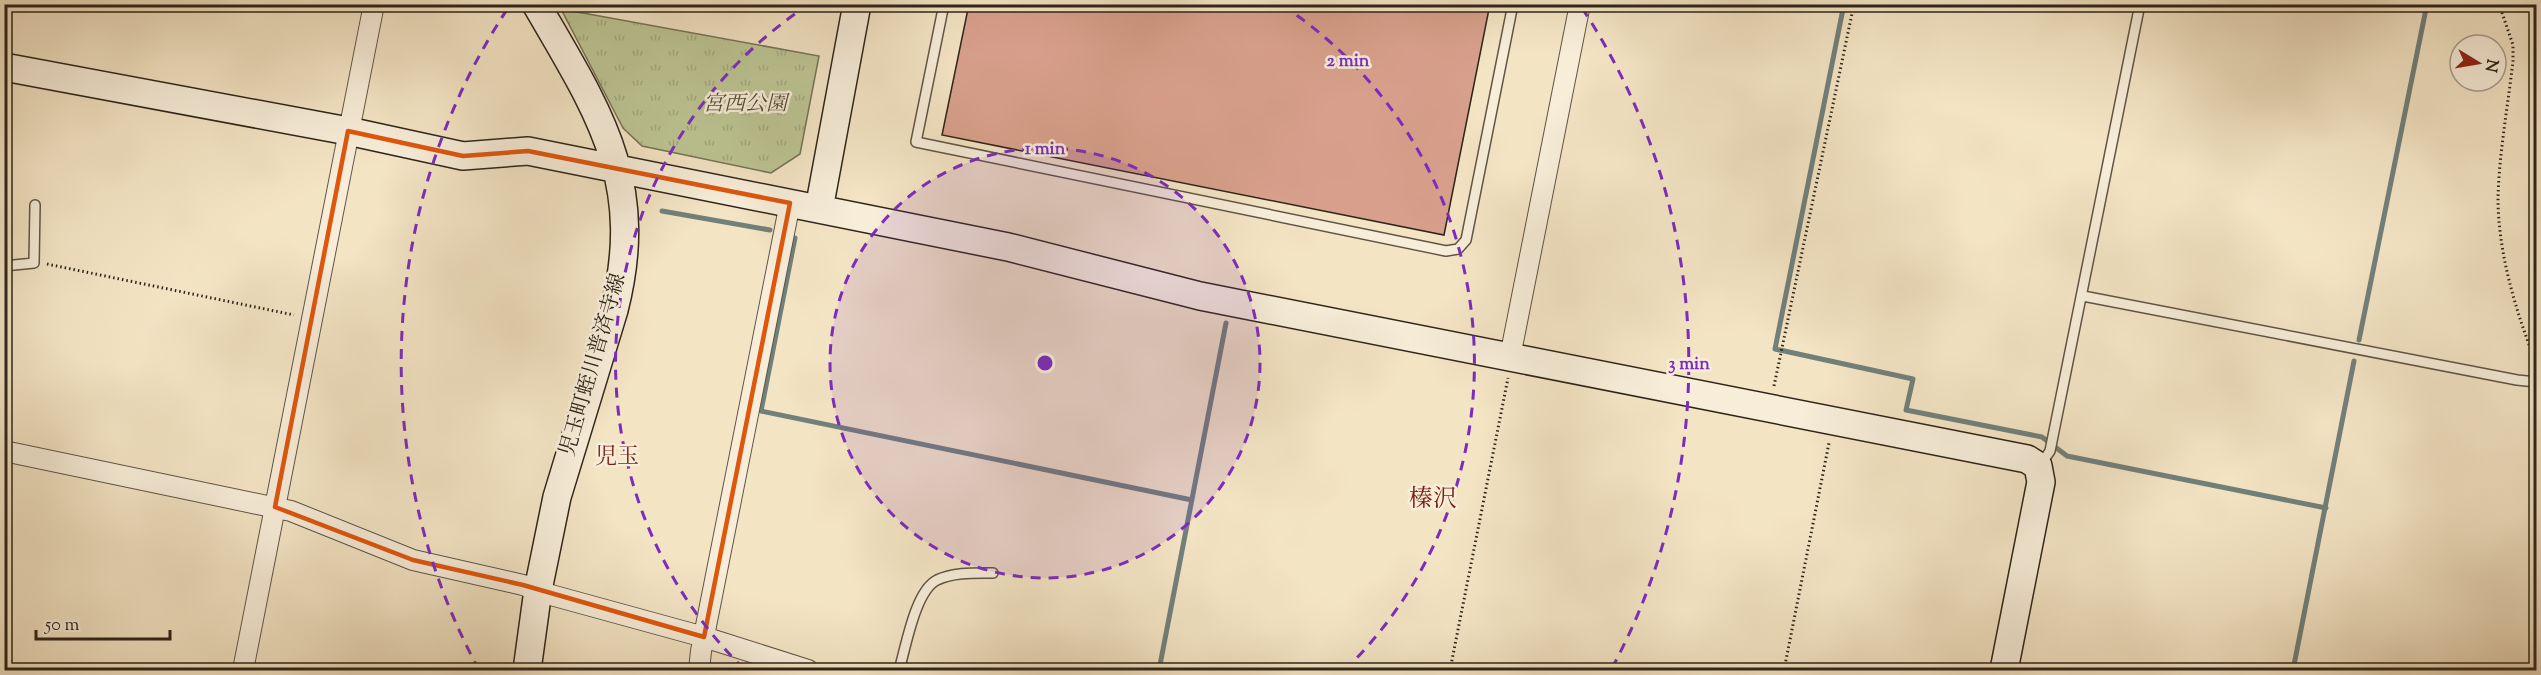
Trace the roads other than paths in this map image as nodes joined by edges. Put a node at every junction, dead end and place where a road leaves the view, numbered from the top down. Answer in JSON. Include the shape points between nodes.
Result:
{"nodes":[{"id":1,"x":374,"y":4,"type":"edge"},
{"id":2,"x":536,"y":4,"type":"edge"},
{"id":3,"x":857,"y":4,"type":"edge"},
{"id":4,"x":944,"y":4,"type":"edge"},
{"id":5,"x":1513,"y":4,"type":"edge"},
{"id":6,"x":1580,"y":4,"type":"edge"},
{"id":7,"x":2140,"y":4,"type":"edge"},
{"id":8,"x":4,"y":67,"type":"edge"},
{"id":9,"x":348,"y":131,"type":"junction"},
{"id":10,"x":618,"y":170,"type":"junction"},
{"id":11,"x":790,"y":203,"type":"junction"},
{"id":12,"x":35,"y":205,"type":"dead end"},
{"id":13,"x":819,"y":208,"type":"junction"},
{"id":14,"x":4,"y":266,"type":"edge"},
{"id":15,"x":2083,"y":296,"type":"junction"},
{"id":16,"x":1510,"y":357,"type":"junction"},
{"id":17,"x":2536,"y":382,"type":"edge"},
{"id":18,"x":4,"y":451,"type":"edge"},
{"id":19,"x":2038,"y":466,"type":"junction"},
{"id":20,"x":275,"y":507,"type":"junction"},
{"id":21,"x":993,"y":573,"type":"dead end"},
{"id":22,"x":538,"y":590,"type":"junction"},
{"id":23,"x":704,"y":637,"type":"junction"},
{"id":24,"x":243,"y":670,"type":"edge"},
{"id":25,"x":527,"y":670,"type":"edge"},
{"id":26,"x":699,"y":670,"type":"edge"},
{"id":27,"x":808,"y":670,"type":"edge"},
{"id":28,"x":899,"y":670,"type":"edge"},
{"id":29,"x":2004,"y":670,"type":"edge"}],
"edges":[{"from":1,"to":9,"type":"street"},
{"from":2,"to":10,"type":"street","name":"児玉町蛭川普済寺線","via":[[588,96]]},
{"from":3,"to":13,"type":"street"},
{"from":4,"to":5,"type":"lane","via":[[916,142],[1446,251],[1458,249],[1466,240]]},
{"from":6,"to":16,"type":"street"},
{"from":7,"to":15,"type":"lane"},
{"from":8,"to":9,"type":"street"},
{"from":9,"to":10,"type":"street","via":[[463,156],[528,151]]},
{"from":9,"to":20,"type":"street"},
{"from":10,"to":11,"type":"street"},
{"from":10,"to":22,"type":"street","name":"児玉町蛭川普済寺線","via":[[625,235],[620,286],[564,470]]},
{"from":11,"to":13,"type":"street"},
{"from":11,"to":23,"type":"street"},
{"from":12,"to":14,"type":"lane","via":[[34,263]]},
{"from":13,"to":16,"type":"street","via":[[1008,247],[1200,296]]},
{"from":15,"to":17,"type":"lane"},
{"from":15,"to":19,"type":"lane","via":[[2050,451]]},
{"from":16,"to":19,"type":"street","via":[[2027,459]]},
{"from":18,"to":20,"type":"street"},
{"from":19,"to":29,"type":"street","via":[[2042,482]]},
{"from":20,"to":22,"type":"street","via":[[413,560]]},
{"from":20,"to":24,"type":"street"},
{"from":21,"to":28,"type":"lane","via":[[948,576],[931,584],[919,604]]},
{"from":22,"to":23,"type":"street"},
{"from":22,"to":25,"type":"street","name":"児玉町蛭川普済寺線"},
{"from":23,"to":26,"type":"street"},
{"from":23,"to":27,"type":"street"}]}
